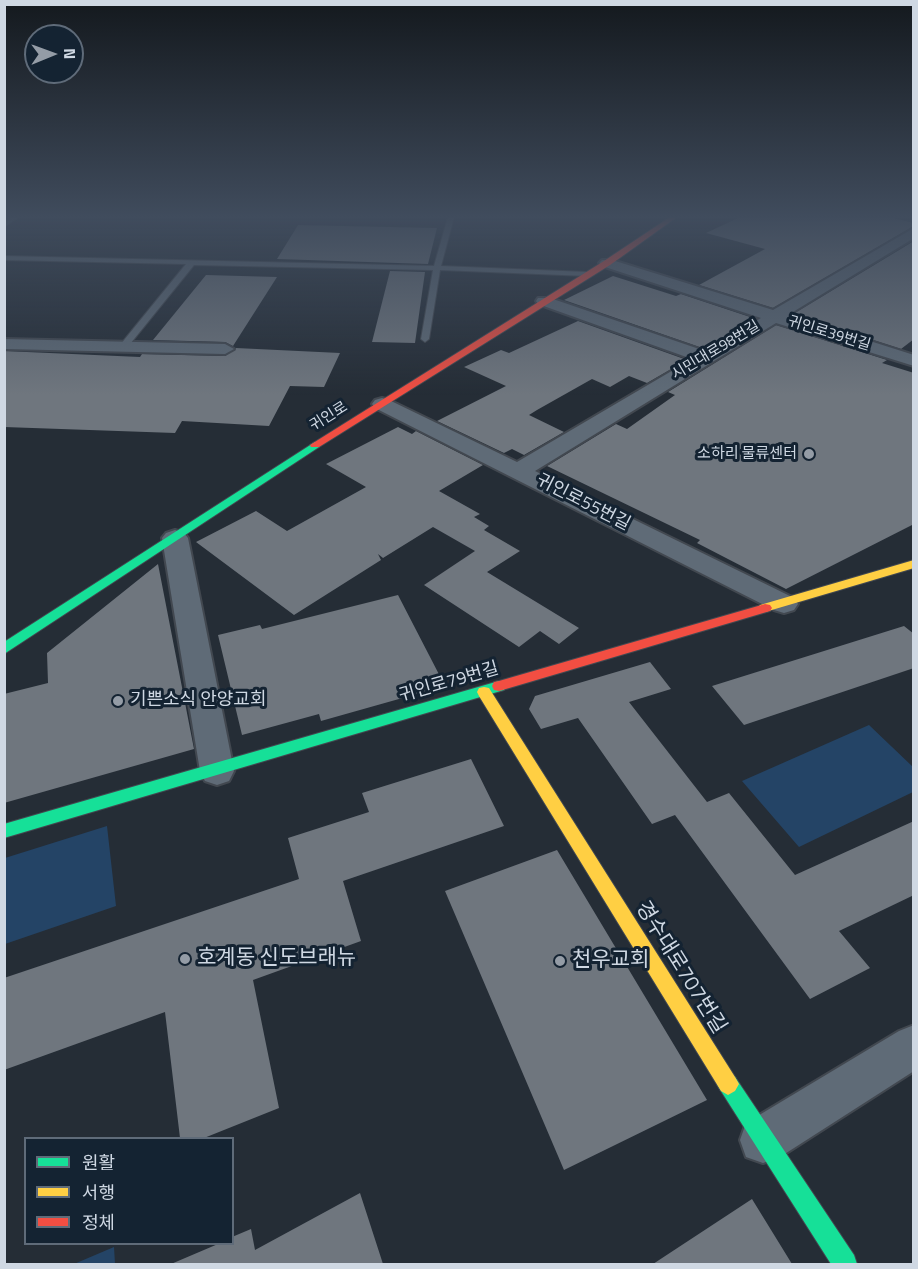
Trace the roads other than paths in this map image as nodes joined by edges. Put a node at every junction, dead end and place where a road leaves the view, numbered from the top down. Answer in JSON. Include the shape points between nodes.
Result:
{"nodes":[{"id":1,"x":180,"y":276,"type":"edge"},
{"id":2,"x":436,"y":276,"type":"edge"},
{"id":3,"x":583,"y":276,"type":"edge"},
{"id":4,"x":647,"y":276,"type":"edge"},
{"id":5,"x":840,"y":276,"type":"edge"},
{"id":6,"x":544,"y":301,"type":"junction"},
{"id":7,"x":772,"y":317,"type":"junction"},
{"id":8,"x":425,"y":339,"type":"dead end"},
{"id":9,"x":4,"y":344,"type":"edge"},
{"id":10,"x":123,"y":347,"type":"junction"},
{"id":11,"x":225,"y":349,"type":"dead end"},
{"id":12,"x":705,"y":357,"type":"junction"},
{"id":13,"x":914,"y":361,"type":"edge"},
{"id":14,"x":382,"y":404,"type":"junction"},
{"id":15,"x":519,"y":471,"type":"junction"},
{"id":16,"x":175,"y":538,"type":"junction"},
{"id":17,"x":910,"y":570,"type":"edge"},
{"id":18,"x":784,"y":604,"type":"junction"},
{"id":19,"x":4,"y":649,"type":"edge"},
{"id":20,"x":484,"y":692,"type":"junction"},
{"id":21,"x":217,"y":771,"type":"junction"},
{"id":22,"x":4,"y":831,"type":"edge"},
{"id":23,"x":914,"y":1046,"type":"edge"},
{"id":24,"x":763,"y":1140,"type":"junction"},
{"id":25,"x":845,"y":1264,"type":"edge"}],
"edges":[{"from":1,"to":10,"type":"lane"},
{"from":2,"to":8,"type":"lane"},
{"from":3,"to":6,"type":"street","name":"귀인로"},
{"from":4,"to":7,"type":"street","name":"귀인로39번길"},
{"from":5,"to":7,"type":"street","name":"시민대로98번길"},
{"from":6,"to":12,"type":"street"},
{"from":6,"to":14,"type":"street","name":"귀인로"},
{"from":7,"to":12,"type":"street","name":"시민대로98번길"},
{"from":7,"to":13,"type":"street","name":"귀인로39번길"},
{"from":9,"to":10,"type":"street"},
{"from":10,"to":11,"type":"street"},
{"from":12,"to":15,"type":"street","name":"시민대로98번길"},
{"from":14,"to":15,"type":"street","name":"귀인로55번길"},
{"from":14,"to":16,"type":"street","name":"귀인로"},
{"from":15,"to":18,"type":"street","name":"귀인로55번길"},
{"from":16,"to":19,"type":"street","name":"귀인로"},
{"from":16,"to":21,"type":"street"},
{"from":17,"to":18,"type":"street","name":"귀인로79번길"},
{"from":18,"to":20,"type":"street","name":"귀인로79번길"},
{"from":20,"to":21,"type":"street","name":"귀인로79번길"},
{"from":20,"to":24,"type":"street","name":"경수대로707번길"},
{"from":21,"to":22,"type":"street","name":"귀인로79번길"},
{"from":23,"to":24,"type":"street"},
{"from":24,"to":25,"type":"street","name":"경수대로707번길"}]}
